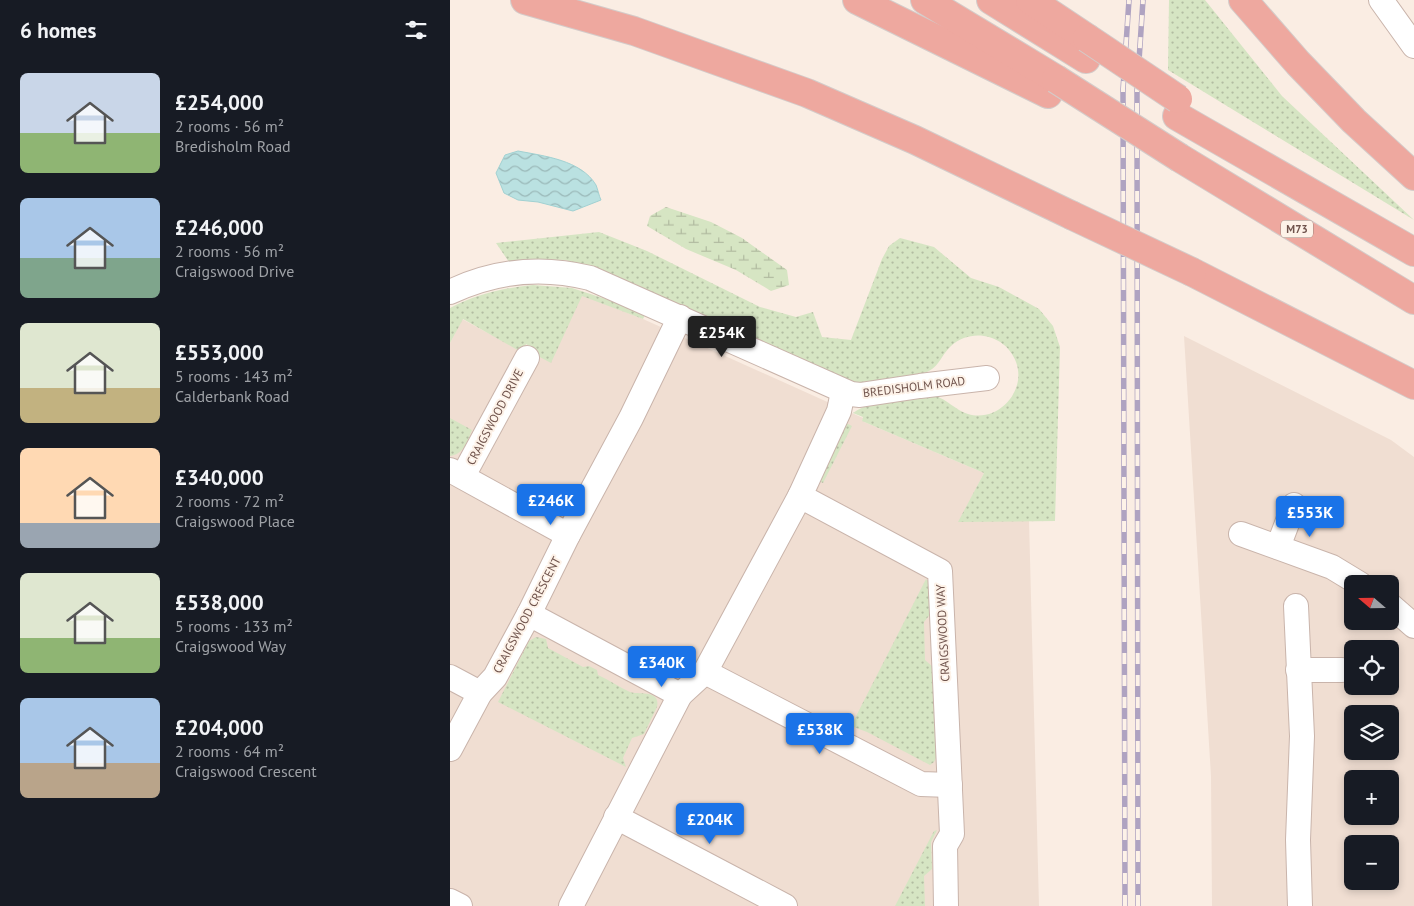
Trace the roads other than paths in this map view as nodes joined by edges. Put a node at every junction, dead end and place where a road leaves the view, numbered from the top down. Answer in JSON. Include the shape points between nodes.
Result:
{"nodes":[{"id":1,"x":525,"y":0,"type":"edge"},
{"id":2,"x":857,"y":0,"type":"edge"},
{"id":3,"x":925,"y":0,"type":"edge"},
{"id":4,"x":991,"y":0,"type":"edge"},
{"id":5,"x":1030,"y":0,"type":"edge"},
{"id":6,"x":1243,"y":0,"type":"edge"},
{"id":7,"x":1381,"y":0,"type":"edge"},
{"id":8,"x":1414,"y":46,"type":"edge"},
{"id":9,"x":1086,"y":49,"type":"junction"},
{"id":10,"x":1052,"y":87,"type":"junction"},
{"id":11,"x":1414,"y":176,"type":"edge"},
{"id":12,"x":1408,"y":248,"type":"edge"},
{"id":13,"x":450,"y":292,"type":"edge"},
{"id":14,"x":1414,"y":300,"type":"edge"},
{"id":15,"x":680,"y":317,"type":"junction"},
{"id":16,"x":527,"y":358,"type":"dead end"},
{"id":17,"x":987,"y":378,"type":"dead end"},
{"id":18,"x":1414,"y":385,"type":"edge"},
{"id":19,"x":843,"y":392,"type":"junction"},
{"id":20,"x":457,"y":473,"type":"edge"},
{"id":21,"x":800,"y":496,"type":"junction"},
{"id":22,"x":1294,"y":505,"type":"dead end"},
{"id":23,"x":1241,"y":534,"type":"dead end"},
{"id":24,"x":568,"y":535,"type":"junction"},
{"id":25,"x":1278,"y":547,"type":"junction"},
{"id":26,"x":1345,"y":575,"type":"edge"},
{"id":27,"x":1296,"y":606,"type":"dead end"},
{"id":28,"x":1399,"y":613,"type":"edge"},
{"id":29,"x":529,"y":614,"type":"junction"},
{"id":30,"x":1414,"y":626,"type":"edge"},
{"id":31,"x":1298,"y":670,"type":"junction"},
{"id":32,"x":1342,"y":670,"type":"dead end"},
{"id":33,"x":705,"y":672,"type":"junction"},
{"id":34,"x":450,"y":676,"type":"edge"},
{"id":35,"x":480,"y":693,"type":"junction"},
{"id":36,"x":680,"y":696,"type":"junction"},
{"id":37,"x":450,"y":749,"type":"edge"},
{"id":38,"x":950,"y":784,"type":"junction"},
{"id":39,"x":616,"y":817,"type":"junction"},
{"id":40,"x":450,"y":901,"type":"edge"},
{"id":41,"x":460,"y":906,"type":"edge"},
{"id":42,"x":571,"y":906,"type":"edge"},
{"id":43,"x":785,"y":906,"type":"edge"},
{"id":44,"x":946,"y":906,"type":"edge"},
{"id":45,"x":1300,"y":906,"type":"edge"}],
"edges":[{"from":1,"to":18,"type":"highway","bridge":true,"via":[[634,31],[807,93],[915,140],[1192,272]]},
{"from":2,"to":10,"type":"highway","number":"M73"},
{"from":3,"to":10,"type":"highway","number":"M73"},
{"from":4,"to":9,"type":"highway"},
{"from":5,"to":9,"type":"highway"},
{"from":6,"to":11,"type":"highway","via":[[1298,63]]},
{"from":7,"to":8,"type":"street"},
{"from":9,"to":12,"type":"highway"},
{"from":10,"to":14,"type":"highway","number":"M73","bridge":true,"via":[[1180,158]]},
{"from":13,"to":15,"type":"street","name":"BREDISHOLM ROAD","via":[[500,275],[566,272],[590,278]]},
{"from":15,"to":19,"type":"street","name":"BREDISHOLM ROAD"},
{"from":15,"to":24,"type":"street","name":"CRAIGSWOOD CRESCENT","via":[[631,418]]},
{"from":16,"to":20,"type":"street","name":"CRAIGSWOOD DRIVE"},
{"from":17,"to":19,"type":"street","name":"BREDISHOLM ROAD","via":[[860,394]]},
{"from":19,"to":21,"type":"street","via":[[840,411]]},
{"from":20,"to":24,"type":"street","name":"CRAIGSWOOD DRIVE"},
{"from":21,"to":33,"type":"street"},
{"from":21,"to":38,"type":"street","name":"CRAIGSWOOD WAY","via":[[940,571]]},
{"from":22,"to":25,"type":"street"},
{"from":23,"to":25,"type":"street"},
{"from":24,"to":29,"type":"street","name":"CRAIGSWOOD CRESCENT"},
{"from":25,"to":26,"type":"street"},
{"from":27,"to":31,"type":"street"},
{"from":28,"to":30,"type":"street"},
{"from":29,"to":35,"type":"street","name":"CRAIGSWOOD CRESCENT","via":[[495,677]]},
{"from":29,"to":36,"type":"street"},
{"from":31,"to":32,"type":"street"},
{"from":31,"to":45,"type":"street","via":[[1302,736],[1298,840]]},
{"from":33,"to":36,"type":"street"},
{"from":33,"to":38,"type":"street","via":[[921,784]]},
{"from":34,"to":35,"type":"street"},
{"from":35,"to":37,"type":"street","name":"CRAIGSWOOD CRESCENT"},
{"from":36,"to":39,"type":"street"},
{"from":38,"to":44,"type":"street","name":"CRAIGSWOOD WAY","via":[[952,834],[945,846]]},
{"from":39,"to":42,"type":"street"},
{"from":39,"to":43,"type":"street"},
{"from":40,"to":41,"type":"street"}]}
